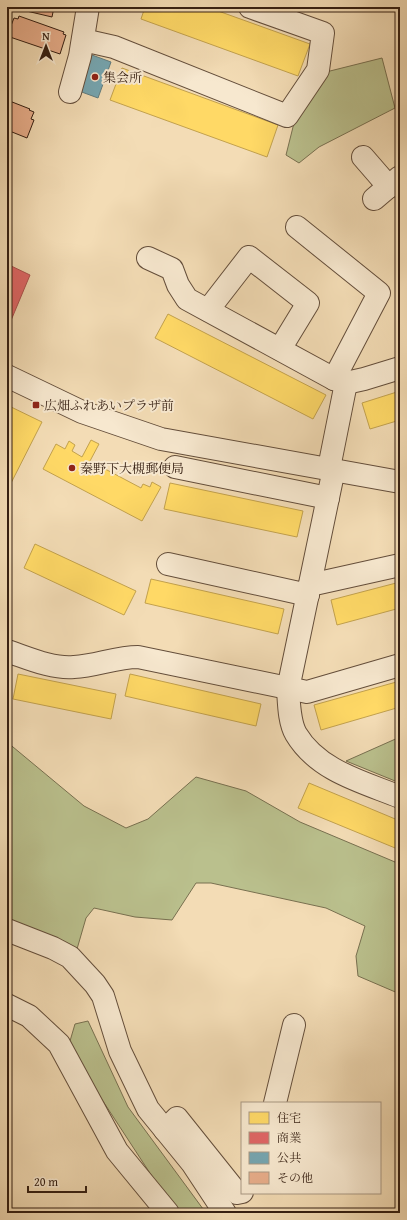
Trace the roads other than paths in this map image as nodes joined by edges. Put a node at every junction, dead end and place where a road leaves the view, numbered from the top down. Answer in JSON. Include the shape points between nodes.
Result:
{"nodes":[{"id":1,"x":88,"y":7,"type":"edge"},
{"id":2,"x":250,"y":7,"type":"edge"},
{"id":3,"x":83,"y":40,"type":"junction"},
{"id":4,"x":70,"y":92,"type":"dead end"},
{"id":5,"x":363,"y":157,"type":"dead end"},
{"id":6,"x":388,"y":188,"type":"edge"},
{"id":7,"x":297,"y":227,"type":"dead end"},
{"id":8,"x":148,"y":258,"type":"dead end"},
{"id":9,"x":208,"y":310,"type":"junction"},
{"id":10,"x":280,"y":349,"type":"junction"},
{"id":11,"x":400,"y":368,"type":"edge"},
{"id":12,"x":7,"y":376,"type":"edge"},
{"id":13,"x":340,"y":381,"type":"junction"},
{"id":14,"x":175,"y":468,"type":"dead end"},
{"id":15,"x":332,"y":469,"type":"junction"},
{"id":16,"x":400,"y":482,"type":"edge"},
{"id":17,"x":328,"y":498,"type":"junction"},
{"id":18,"x":168,"y":564,"type":"dead end"},
{"id":19,"x":400,"y":564,"type":"edge"},
{"id":20,"x":309,"y":590,"type":"junction"},
{"id":21,"x":7,"y":651,"type":"edge"},
{"id":22,"x":400,"y":665,"type":"edge"},
{"id":23,"x":288,"y":689,"type":"junction"},
{"id":24,"x":400,"y":797,"type":"edge"},
{"id":25,"x":7,"y":930,"type":"edge"},
{"id":26,"x":7,"y":1005,"type":"edge"},
{"id":27,"x":294,"y":1025,"type":"dead end"},
{"id":28,"x":275,"y":1102,"type":"edge"},
{"id":29,"x":165,"y":1130,"type":"junction"},
{"id":30,"x":241,"y":1192,"type":"edge"},
{"id":31,"x":168,"y":1213,"type":"edge"},
{"id":32,"x":225,"y":1213,"type":"edge"}],
"edges":[{"from":1,"to":3,"type":"street"},
{"from":2,"to":3,"type":"street","via":[[323,33],[318,70],[287,116],[114,47]]},
{"from":3,"to":4,"type":"street"},
{"from":5,"to":6,"type":"street"},
{"from":7,"to":13,"type":"street","via":[[379,293]]},
{"from":8,"to":9,"type":"street","via":[[172,269],[187,299]]},
{"from":9,"to":10,"type":"street"},
{"from":9,"to":10,"type":"street","via":[[249,256],[308,303]]},
{"from":10,"to":13,"type":"street"},
{"from":11,"to":13,"type":"street","via":[[364,380]]},
{"from":12,"to":15,"type":"street","via":[[82,412],[161,439]]},
{"from":13,"to":15,"type":"street"},
{"from":14,"to":17,"type":"street"},
{"from":15,"to":16,"type":"street"},
{"from":15,"to":17,"type":"street"},
{"from":17,"to":20,"type":"street"},
{"from":18,"to":20,"type":"street"},
{"from":19,"to":20,"type":"street"},
{"from":20,"to":23,"type":"street"},
{"from":21,"to":23,"type":"street","via":[[54,666],[74,668],[124,657],[138,657]]},
{"from":22,"to":23,"type":"street","via":[[307,692]]},
{"from":23,"to":24,"type":"street","via":[[290,712],[296,733],[311,751],[333,770]]},
{"from":25,"to":29,"type":"street","via":[[70,957],[95,984],[103,996],[126,1064],[148,1109]]},
{"from":26,"to":31,"type":"street","via":[[29,1016],[59,1044],[117,1151]]},
{"from":27,"to":28,"type":"street"},
{"from":29,"to":30,"type":"street","via":[[177,1118],[237,1193]]},
{"from":29,"to":32,"type":"street","via":[[192,1163]]}]}
